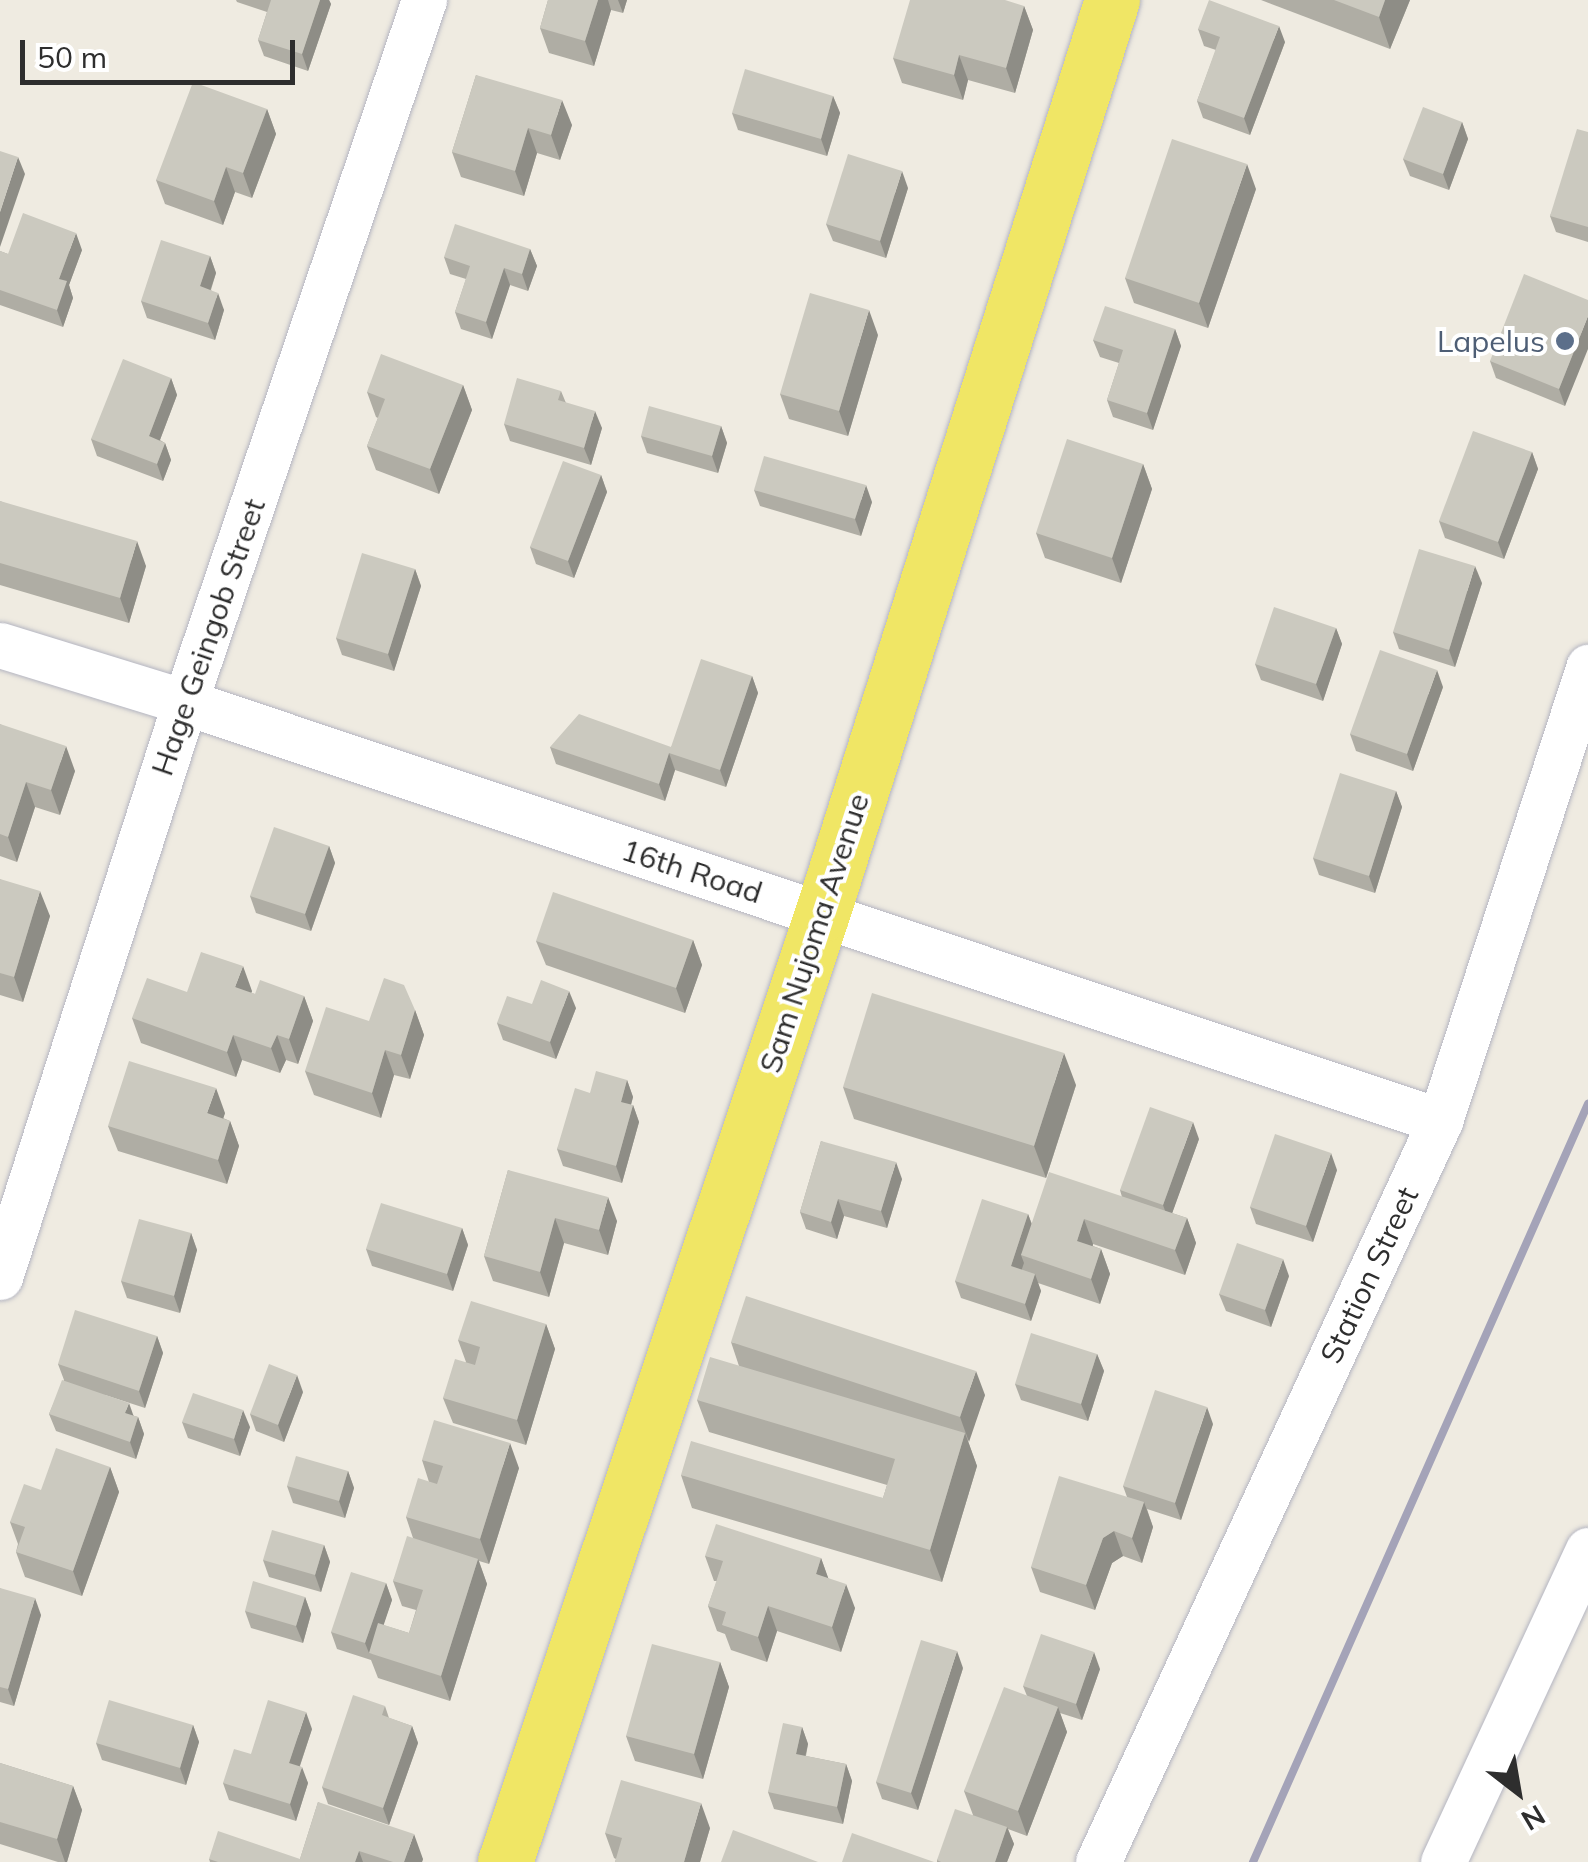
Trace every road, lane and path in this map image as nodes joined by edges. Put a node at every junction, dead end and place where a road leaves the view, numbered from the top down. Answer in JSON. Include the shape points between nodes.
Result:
{"nodes":[{"id":1,"x":424,"y":0,"type":"edge"},
{"id":2,"x":1112,"y":0,"type":"edge"},
{"id":3,"x":0,"y":645,"type":"edge"},
{"id":4,"x":1588,"y":667,"type":"edge"},
{"id":5,"x":186,"y":702,"type":"junction"},
{"id":6,"x":822,"y":914,"type":"junction"},
{"id":7,"x":1440,"y":1121,"type":"junction"},
{"id":8,"x":0,"y":1277,"type":"edge"},
{"id":9,"x":1588,"y":1550,"type":"edge"},
{"id":10,"x":505,"y":1862,"type":"edge"},
{"id":11,"x":1098,"y":1862,"type":"edge"},
{"id":12,"x":1443,"y":1862,"type":"edge"}],
"edges":[{"from":1,"to":5,"type":"street","name":"Hage Geingob Street"},
{"from":2,"to":6,"type":"main road","name":"Sam Nujoma Avenue"},
{"from":3,"to":5,"type":"street","name":"16th Road"},
{"from":4,"to":7,"type":"street","name":"Station Street"},
{"from":5,"to":6,"type":"street","name":"16th Road"},
{"from":5,"to":8,"type":"street","name":"Hage Geingob Street"},
{"from":6,"to":7,"type":"street","name":"16th Road"},
{"from":6,"to":10,"type":"main road","name":"Sam Nujoma Avenue"},
{"from":7,"to":11,"type":"street","name":"Station Street"},
{"from":9,"to":12,"type":"street"}]}
